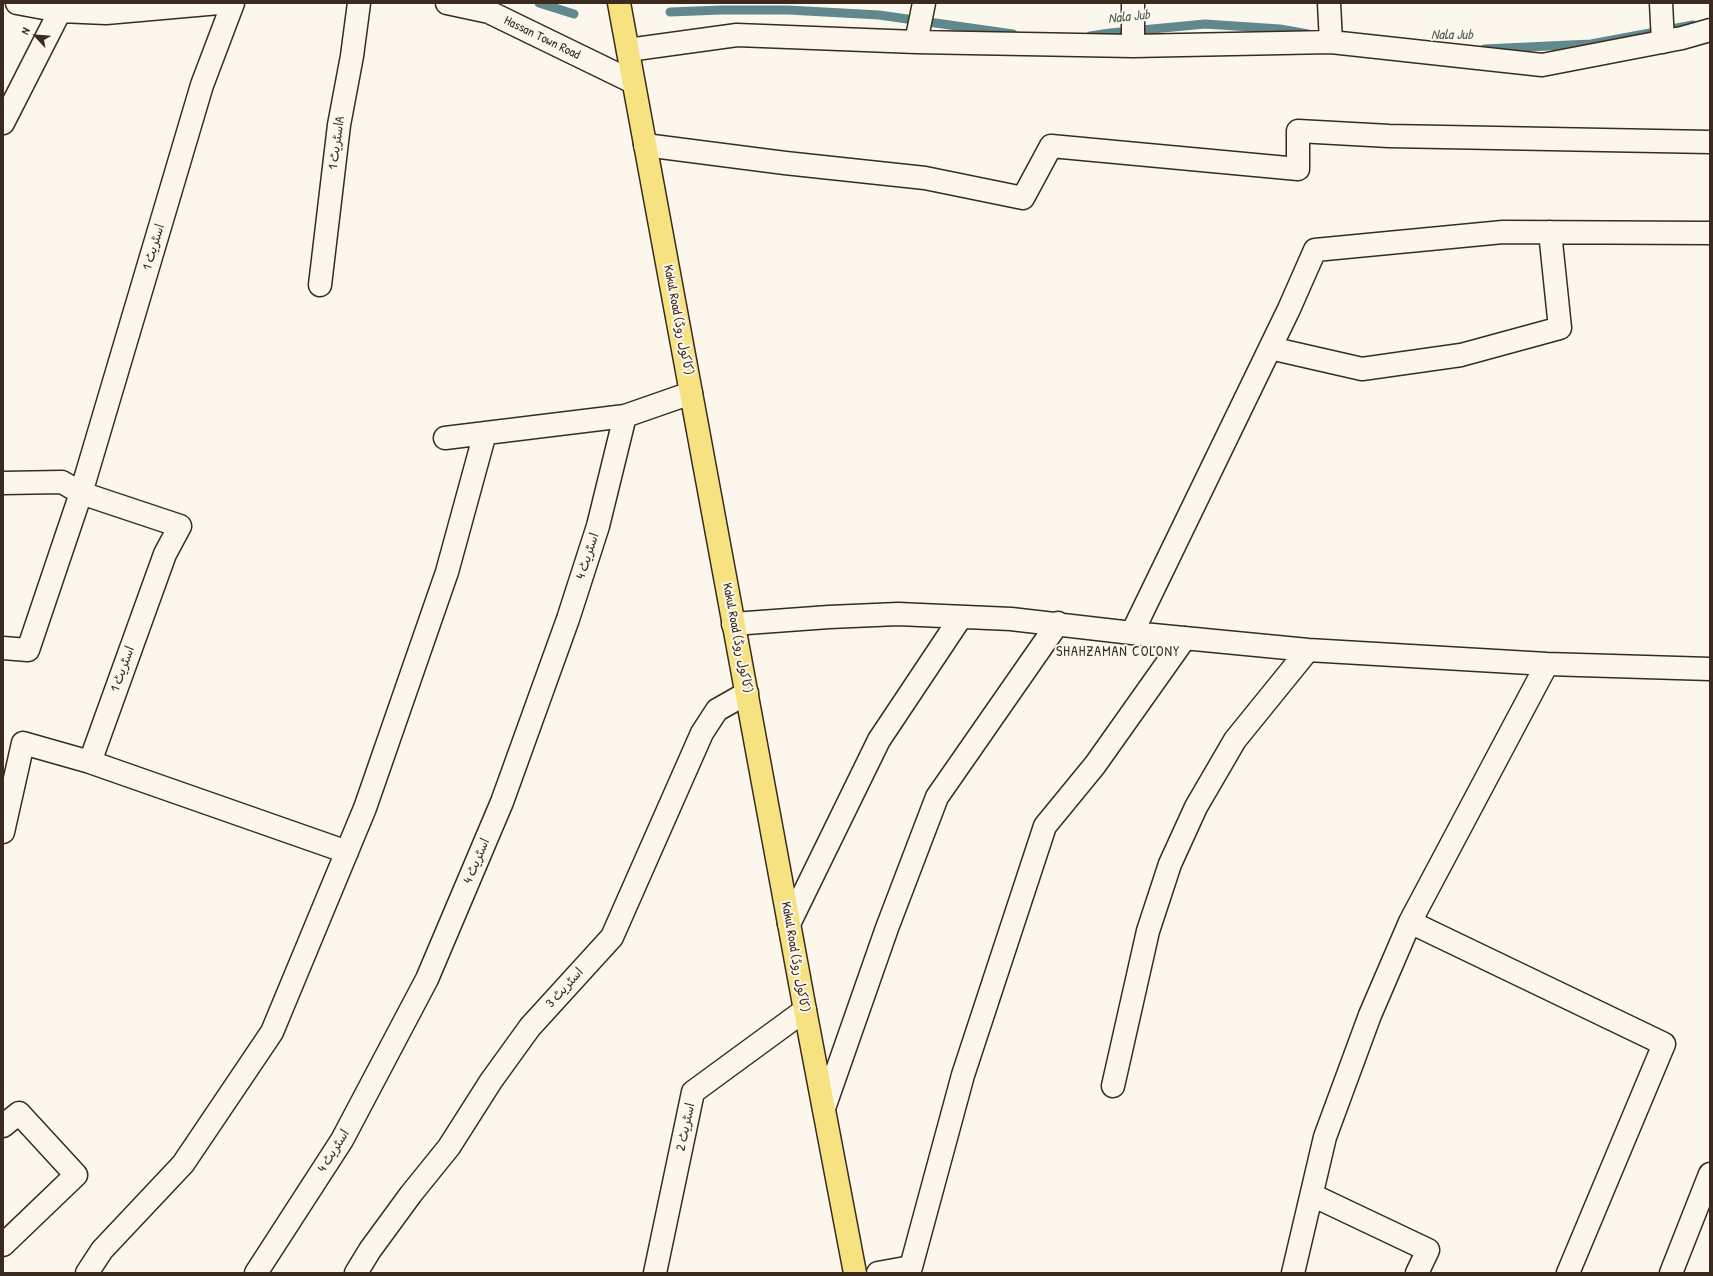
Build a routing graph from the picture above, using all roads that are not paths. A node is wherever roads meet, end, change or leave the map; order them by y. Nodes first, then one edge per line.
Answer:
1 (17, 3) edge
2 (219, 3) edge
3 (233, 3) edge
4 (359, 3) edge
5 (447, 3) edge
6 (619, 3) edge
7 (924, 3) edge
8 (1133, 3) edge
9 (1329, 3) edge
10 (1661, 3) edge
11 (60, 10) junction
12 (1710, 30) edge
13 (916, 42) junction
14 (1331, 42) junction
15 (1663, 42) junction
16 (1133, 46) junction
17 (628, 50) junction
18 (633, 82) junction
19 (3, 123) edge
20 (1710, 142) edge
21 (645, 145) junction
22 (1550, 232) junction
23 (1710, 233) edge
24 (320, 285) dead end
25 (1270, 348) junction
26 (691, 393) junction
27 (625, 416) junction
28 (486, 433) junction
29 (445, 438) dead end
30 (3, 483) edge
31 (81, 493) junction
32 (961, 617) junction
33 (1058, 623) junction
34 (733, 624) junction
35 (1132, 633) junction
36 (1185, 638) junction
37 (3, 648) edge
38 (1308, 650) junction
39 (1547, 664) junction
40 (1710, 669) edge
41 (747, 693) junction
42 (90, 762) junction
43 (3, 832) edge
44 (347, 852) junction
45 (1410, 922) junction
46 (789, 924) junction
47 (804, 1010) junction
48 (1113, 1086) dead end
49 (824, 1108) junction
50 (3, 1126) edge
51 (1710, 1174) edge
52 (1312, 1195) junction
53 (3, 1246) edge
54 (87, 1273) edge
55 (256, 1273) edge
56 (356, 1273) edge
57 (655, 1273) edge
58 (855, 1273) edge
59 (878, 1273) edge
60 (1293, 1273) edge
61 (1417, 1273) edge
62 (1568, 1273) edge
63 (1671, 1273) edge

1 - 11 street
2 - 11 street
3 - 31 street, اسٹریٹ 1
4 - 24 street, اسٹریٹ 1A
5 - 18 street, Hassan Town Road
6 - 17 main road, Kakul Road (کاکول روڈ)
7 - 13 street
8 - 16 street
9 - 14 street
10 - 15 street
11 - 19 street
12 - 15 street
13 - 16 street
13 - 17 street
14 - 15 street
14 - 16 street
17 - 18 main road, Kakul Road (کاکول روڈ)
18 - 21 main road, Kakul Road (کاکول روڈ)
20 - 21 street
21 - 26 main road, Kakul Road (کاکول روڈ)
22 - 23 street
22 - 25 street
22 - 25 street
25 - 35 street
26 - 27 street
26 - 34 main road, Kakul Road (کاکول روڈ)
27 - 28 street
27 - 55 street, اسٹریٹ 4
28 - 29 street
28 - 44 street
30 - 31 street, اسٹریٹ 1
31 - 37 street, اسٹریٹ 1
31 - 42 street, اسٹریٹ 1
32 - 33 street
32 - 34 street
32 - 46 street
33 - 35 street
33 - 49 street
34 - 41 main road, Kakul Road (کاکول روڈ)
35 - 36 street
36 - 38 street
36 - 59 street
38 - 39 street
38 - 48 street
39 - 40 street
39 - 45 street
41 - 46 main road, Kakul Road (کاکول روڈ)
41 - 56 street, اسٹریٹ 3
42 - 43 street
42 - 44 street
44 - 54 street
45 - 52 street
45 - 62 street
46 - 47 main road, Kakul Road (کاکول روڈ)
47 - 49 main road, Kakul Road (کاکول روڈ)
47 - 57 street, اسٹریٹ 2
49 - 58 main road, Kakul Road (کاکول روڈ)
50 - 53 street
51 - 63 street
52 - 60 street
52 - 61 street

